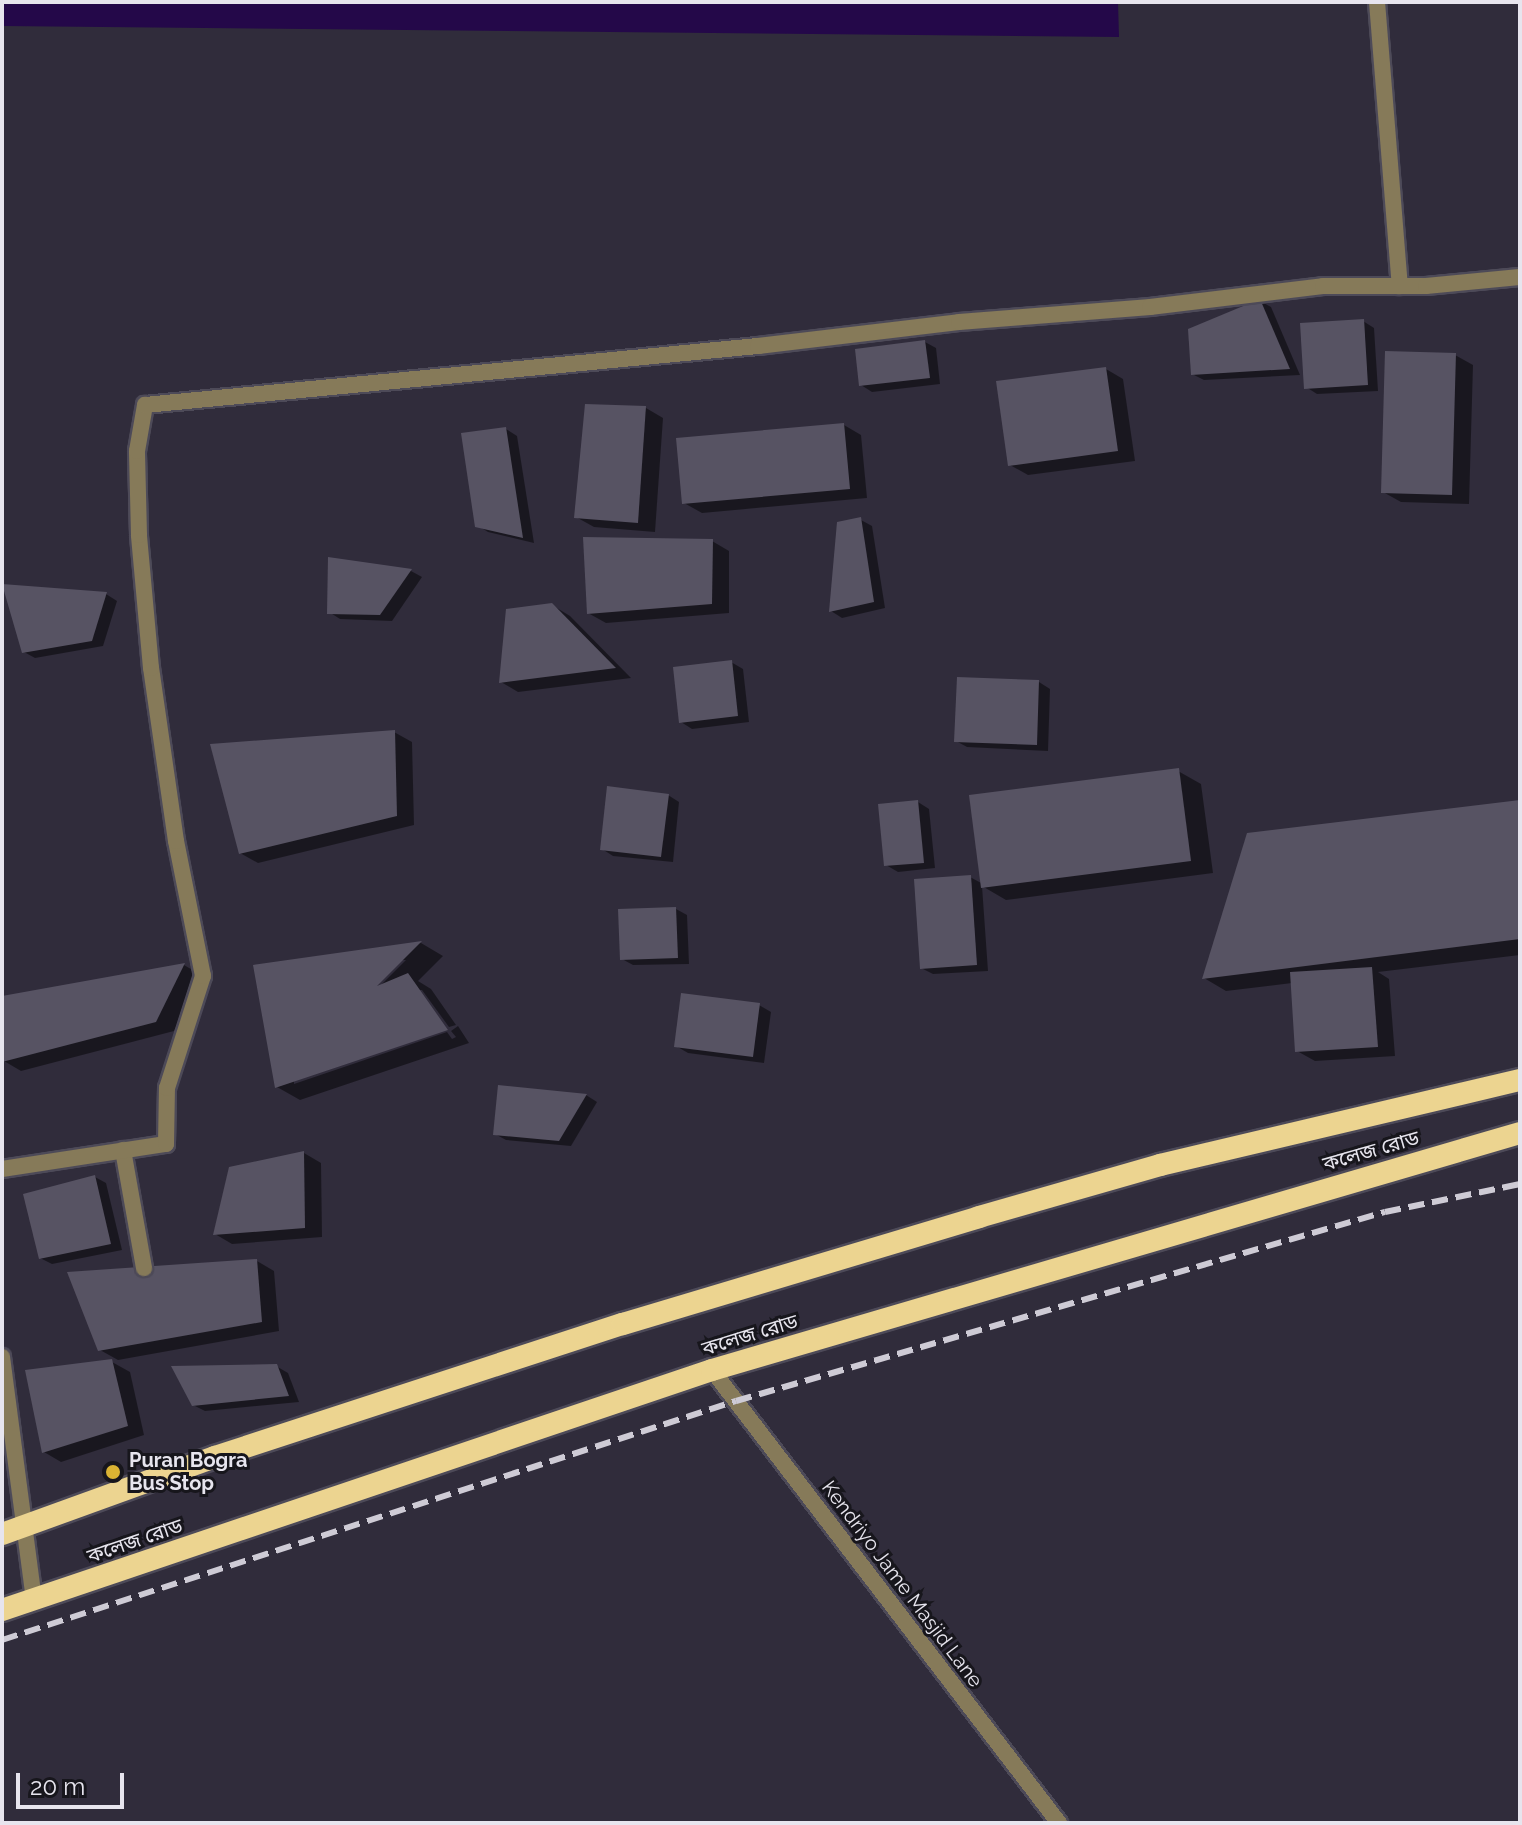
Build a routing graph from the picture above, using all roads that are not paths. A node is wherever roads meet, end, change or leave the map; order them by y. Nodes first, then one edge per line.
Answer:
1 (1377, 2) edge
2 (1520, 277) edge
3 (1400, 286) junction
4 (1520, 1080) edge
5 (1520, 1133) edge
6 (123, 1150) junction
7 (2, 1169) edge
8 (144, 1268) dead end
9 (2, 1357) edge
10 (712, 1370) junction
11 (24, 1527) junction
12 (2, 1534) edge
13 (34, 1601) junction
14 (2, 1610) edge
15 (1059, 1823) edge

1 - 3 street
2 - 3 street
3 - 6 street
4 - 11 highway, কলেজ রোড
5 - 10 highway, কলেজ রোড
6 - 7 street
6 - 8 street
9 - 11 street
10 - 13 highway, কলেজ রোড
10 - 15 street, Kendriyo Jame Masjid Lane
11 - 12 highway, কলেজ রোড
11 - 13 street
13 - 14 highway, কলেজ রোড

